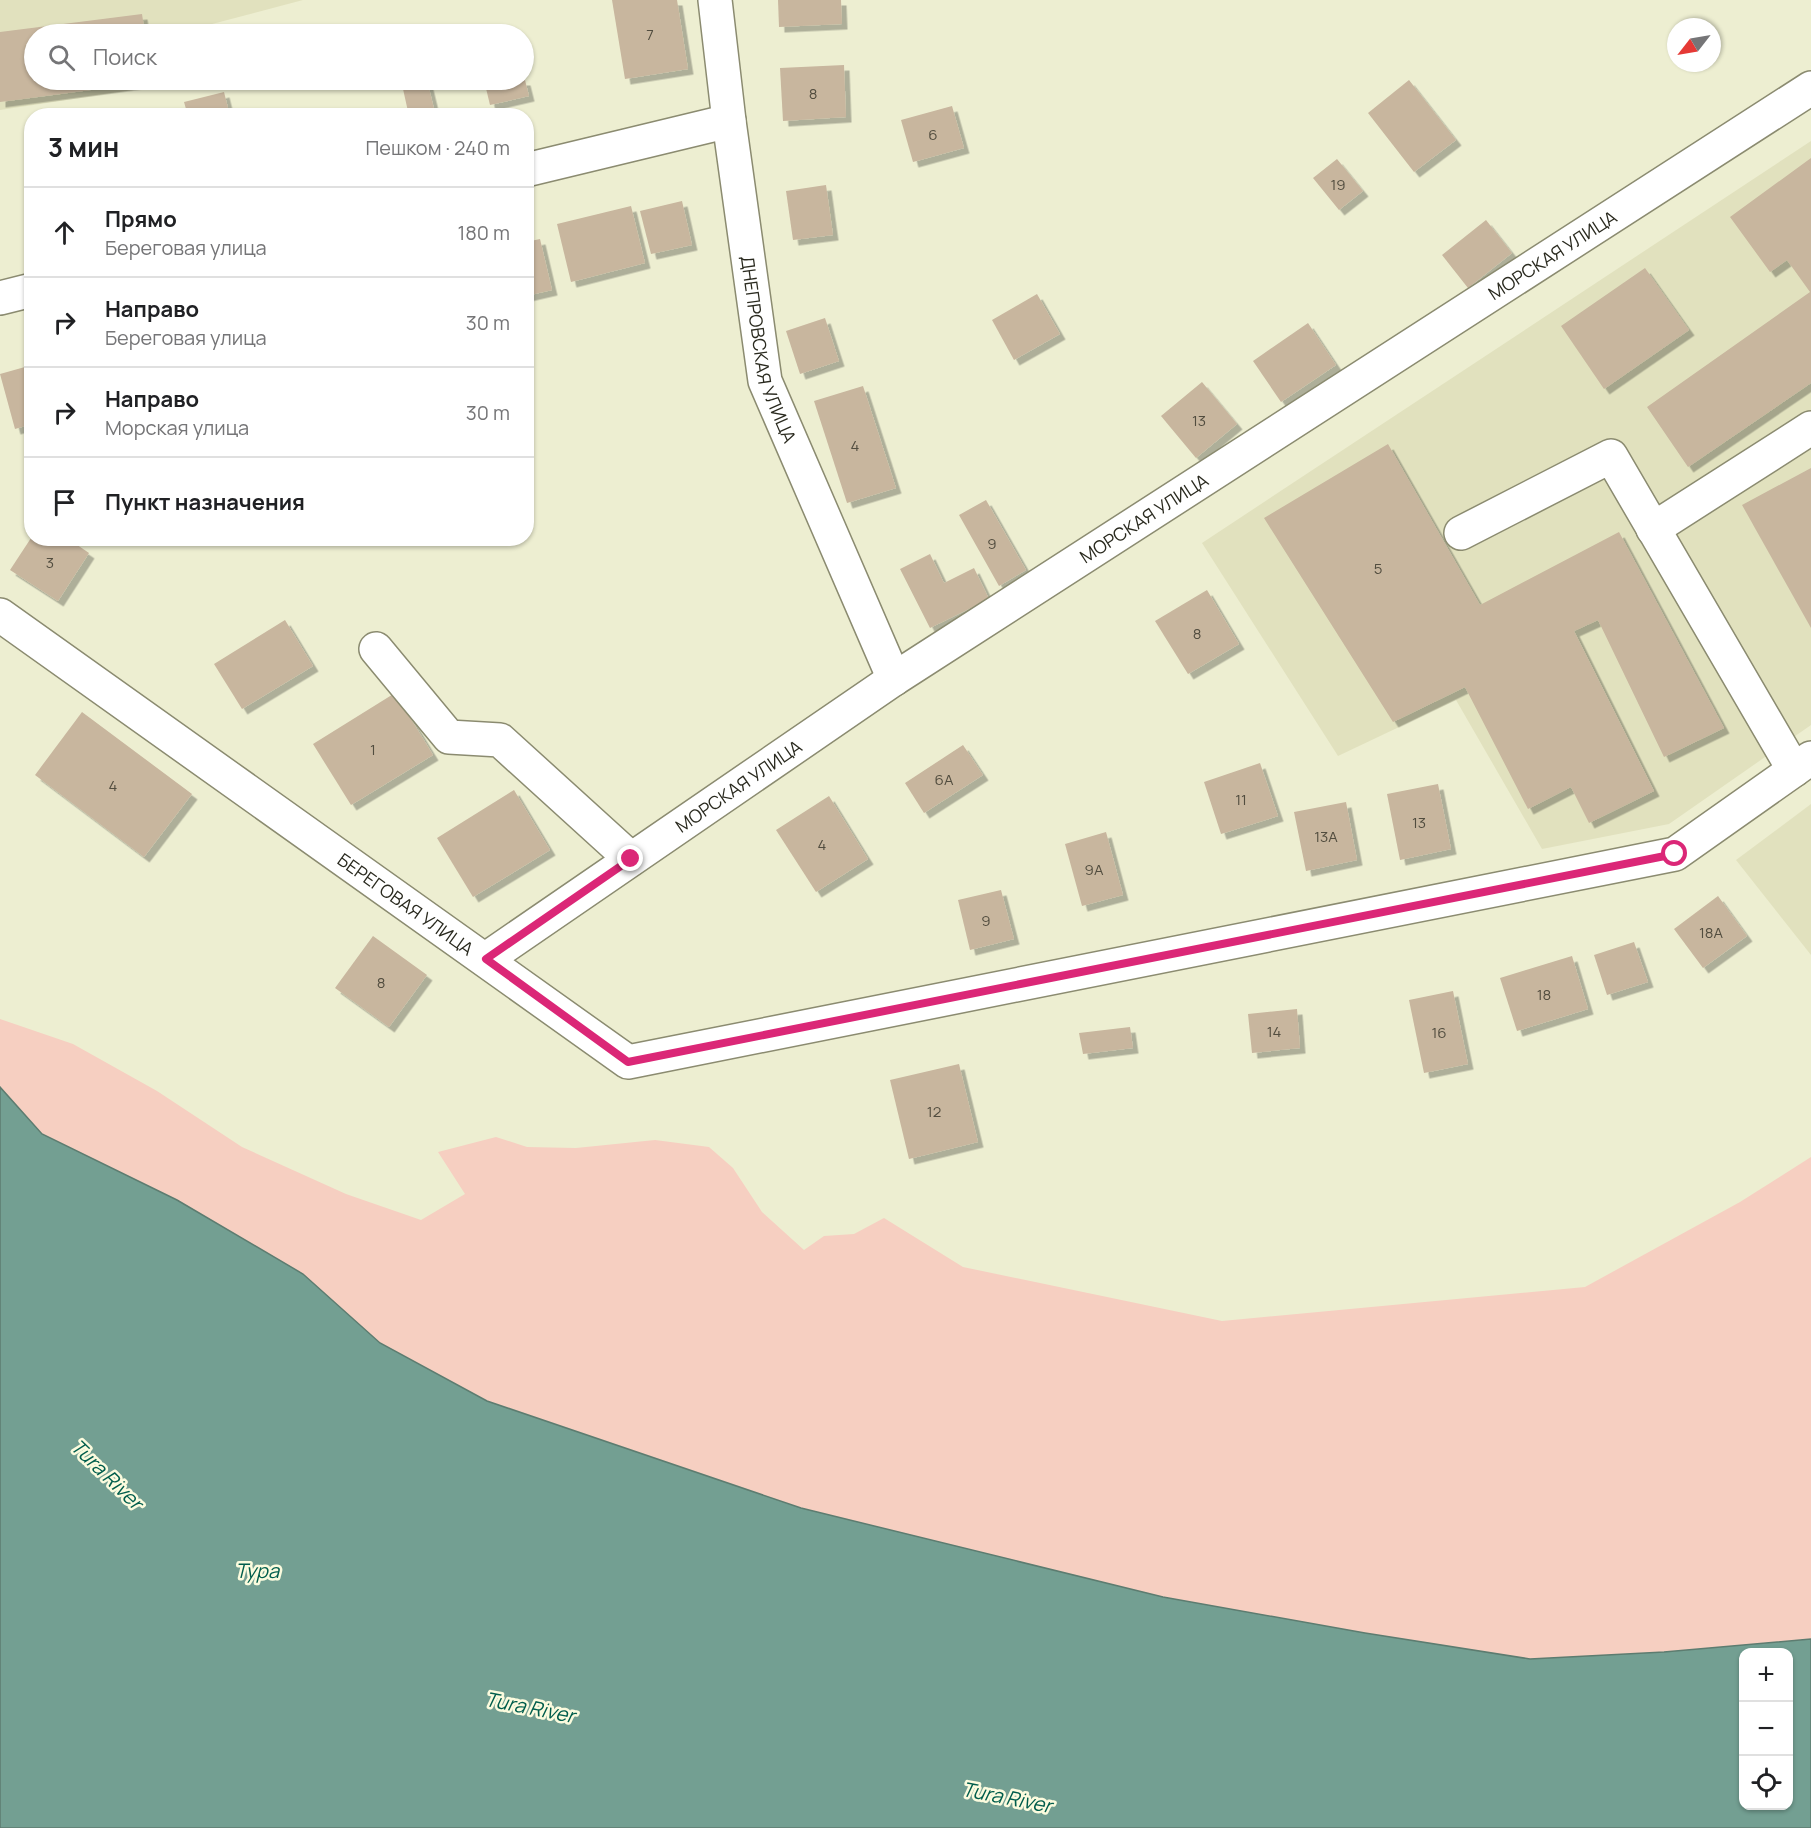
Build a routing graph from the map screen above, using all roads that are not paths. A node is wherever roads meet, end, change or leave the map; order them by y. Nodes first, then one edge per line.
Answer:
1 (716, 0) edge
2 (1811, 88) edge
3 (729, 121) junction
4 (534, 168) edge
5 (24, 292) edge
6 (0, 298) edge
7 (1811, 428) edge
8 (1653, 529) junction
9 (1461, 533) dead end
10 (0, 615) edge
11 (376, 650) dead end
12 (894, 679) junction
13 (1802, 764) edge
14 (631, 859) junction
15 (486, 959) junction

1 - 3 street, ДНЕПРОВСКАЯ УЛИЦА
2 - 12 street, МОРСКАЯ УЛИЦА
3 - 4 street
3 - 12 street, ДНЕПРОВСКАЯ УЛИЦА
5 - 6 street
7 - 8 street
8 - 9 street
8 - 13 street
10 - 15 street, БЕРЕГОВАЯ УЛИЦА
11 - 14 street
12 - 14 street, МОРСКАЯ УЛИЦА
13 - 15 street, БЕРЕГОВАЯ УЛИЦА
14 - 15 street, МОРСКАЯ УЛИЦА

